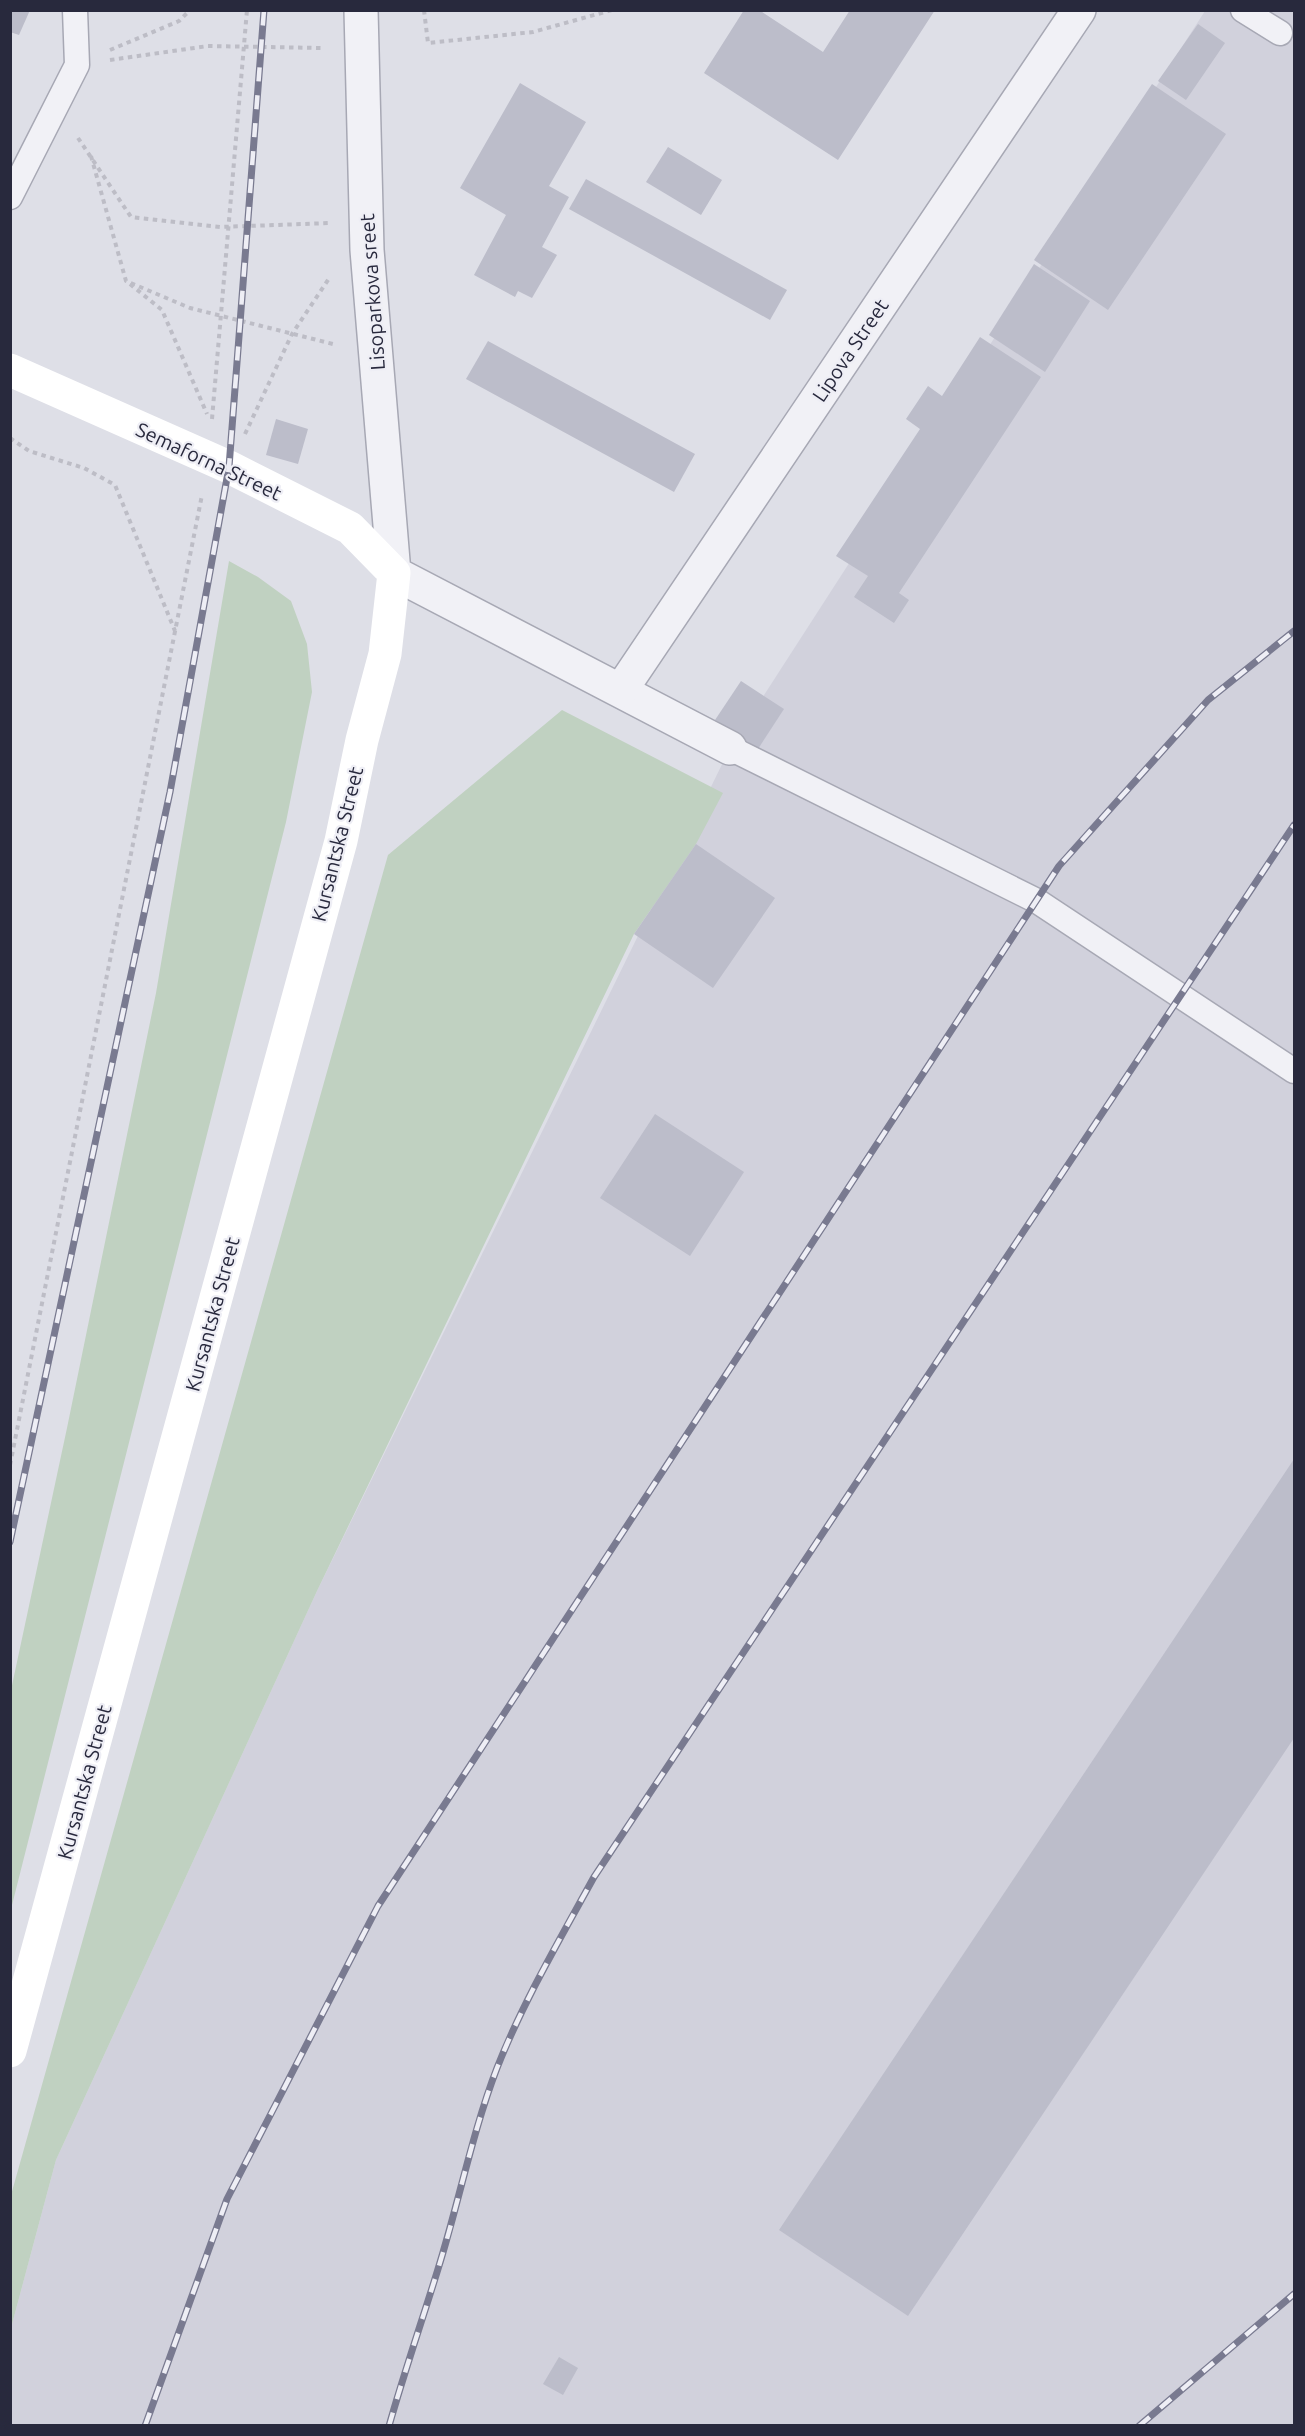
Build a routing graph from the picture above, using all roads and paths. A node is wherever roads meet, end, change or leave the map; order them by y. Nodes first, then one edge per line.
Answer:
1 (75, 10) edge
2 (190, 10) edge
3 (247, 10) edge
4 (361, 10) edge
5 (424, 10) edge
6 (612, 10) edge
7 (1078, 10) edge
8 (1243, 10) edge
9 (1280, 33) dead end
10 (244, 46) junction
11 (362, 49) junction
12 (76, 65) junction
13 (57, 105) junction
14 (91, 156) junction
15 (10, 197) edge
16 (367, 222) junction
17 (230, 227) junction
18 (336, 268) dead end
19 (126, 281) junction
20 (222, 316) junction
21 (292, 334) junction
22 (376, 355) junction
23 (10, 370) edge
24 (10, 438) edge
25 (219, 463) junction
26 (394, 573) junction
27 (176, 632) junction
28 (621, 690) junction
29 (730, 748) joint
30 (1294, 1071) edge
31 (10, 1465) edge
32 (10, 2050) edge

1 - 12 lane
2 - 12 path
3 - 10 path
4 - 11 street, Lisoparkova sreet
5 - 6 path
7 - 28 street, Lipova Street
8 - 9 lane
10 - 11 path
10 - 12 path
10 - 17 path
11 - 16 street, Lisoparkova sreet
12 - 13 lane
13 - 14 path
13 - 15 lane
14 - 17 path
14 - 19 path
16 - 17 path
16 - 22 street, Lisoparkova sreet
17 - 20 path
18 - 21 path
19 - 20 path
19 - 20 path
20 - 21 path
21 - 22 path
21 - 25 path
22 - 26 street, Lisoparkova sreet
23 - 25 street, Semaforna Street
24 - 27 path
25 - 26 street, Semaforna Street
25 - 27 path
26 - 28 street
26 - 32 street, Kursantska Street
27 - 31 path
28 - 29 street
29 - 30 lane

